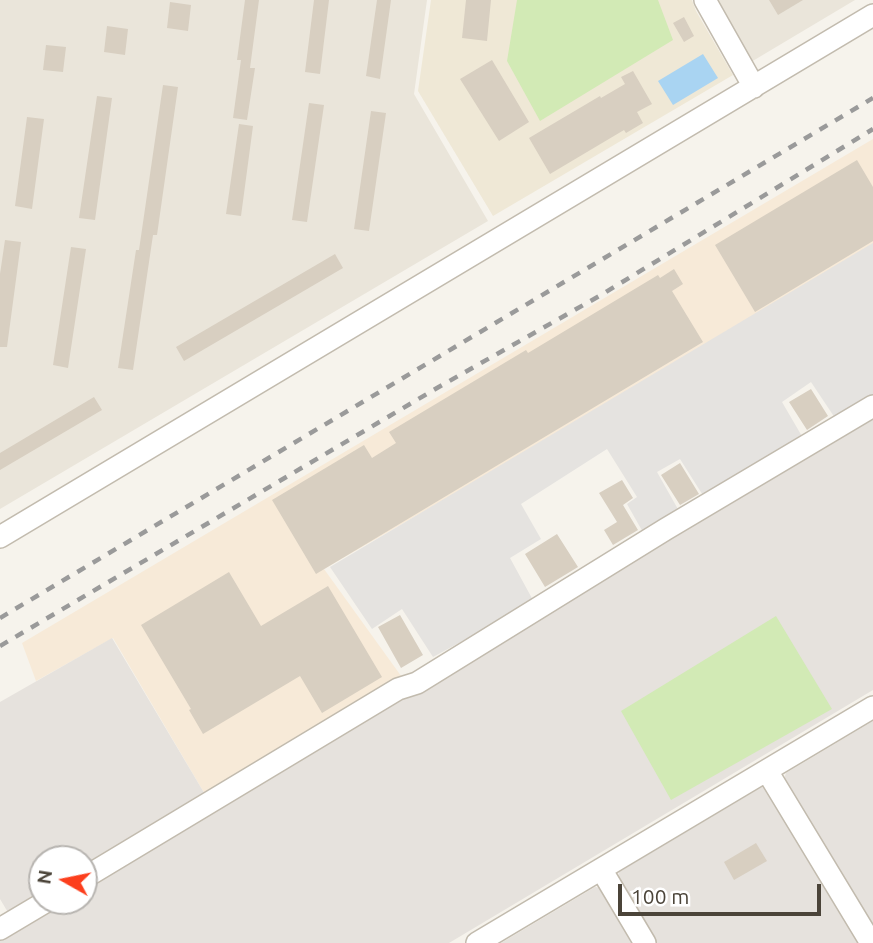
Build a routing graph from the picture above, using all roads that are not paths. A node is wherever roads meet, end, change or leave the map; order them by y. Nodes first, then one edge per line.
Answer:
1 (705, 0) edge
2 (873, 15) edge
3 (754, 87) junction
4 (873, 405) edge
5 (0, 537) edge
6 (873, 707) edge
7 (767, 771) junction
8 (601, 869) junction
9 (98, 870) edge
10 (28, 912) edge
11 (0, 929) edge
12 (477, 943) edge
13 (645, 943) edge
14 (871, 943) edge

1 - 3 street
2 - 3 street
3 - 5 street
4 - 9 street
6 - 7 street
7 - 8 street
7 - 14 street
8 - 12 street
8 - 13 street
10 - 11 street

